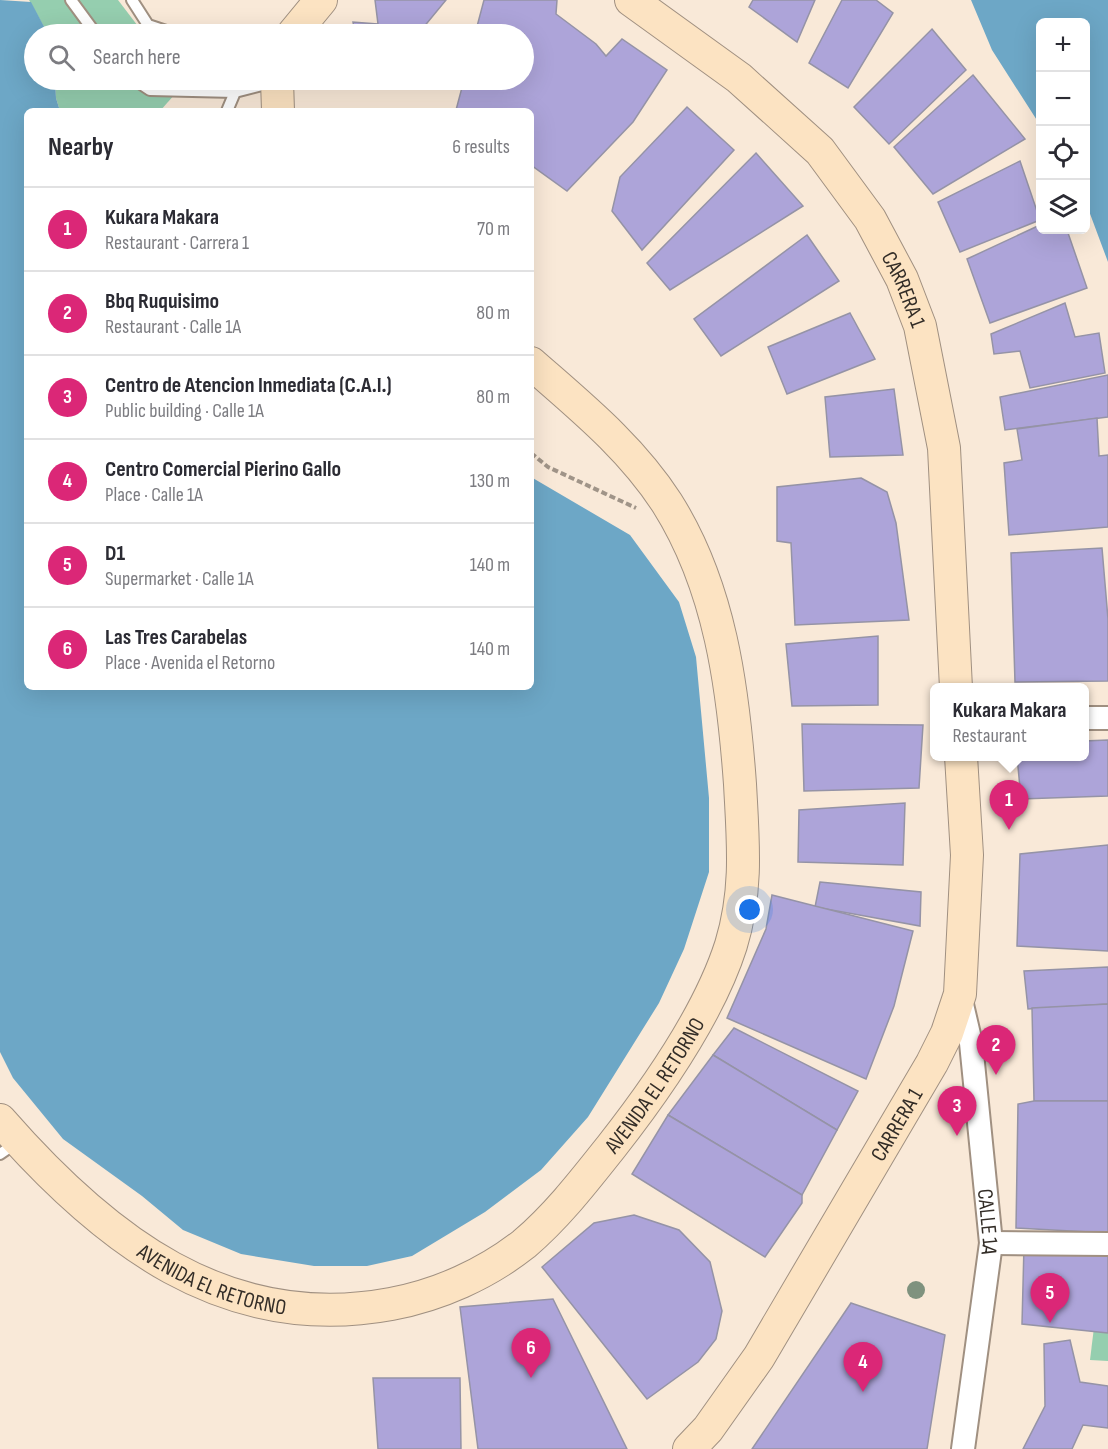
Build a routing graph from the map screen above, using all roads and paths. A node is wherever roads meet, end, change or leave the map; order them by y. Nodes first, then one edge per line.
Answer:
1 (71, 0) edge
2 (132, 0) edge
3 (321, 0) edge
4 (631, 0) edge
5 (89, 24) edge
6 (147, 24) edge
7 (301, 24) edge
8 (150, 90) edge
9 (278, 90) edge
10 (235, 92) junction
11 (228, 108) edge
12 (534, 366) edge
13 (534, 455) edge
14 (644, 514) dead end
15 (956, 683) edge
16 (1089, 718) edge
17 (1108, 718) edge
18 (960, 761) edge
19 (960, 994) junction
20 (6, 1138) edge
21 (991, 1243) junction
22 (1108, 1244) edge
23 (689, 1449) edge
24 (963, 1449) edge

1 - 5 lane
2 - 6 lane
3 - 7 main road
4 - 15 main road, CARRERA 1
8 - 10 lane
9 - 10 lane
10 - 11 lane
12 - 20 main road, AVENIDA EL RETORNO
13 - 14 path
16 - 17 street
18 - 19 main road, CARRERA 1
19 - 21 street, CALLE 1A
19 - 23 main road, CARRERA 1
21 - 22 street
21 - 24 street, CALLE 1A

